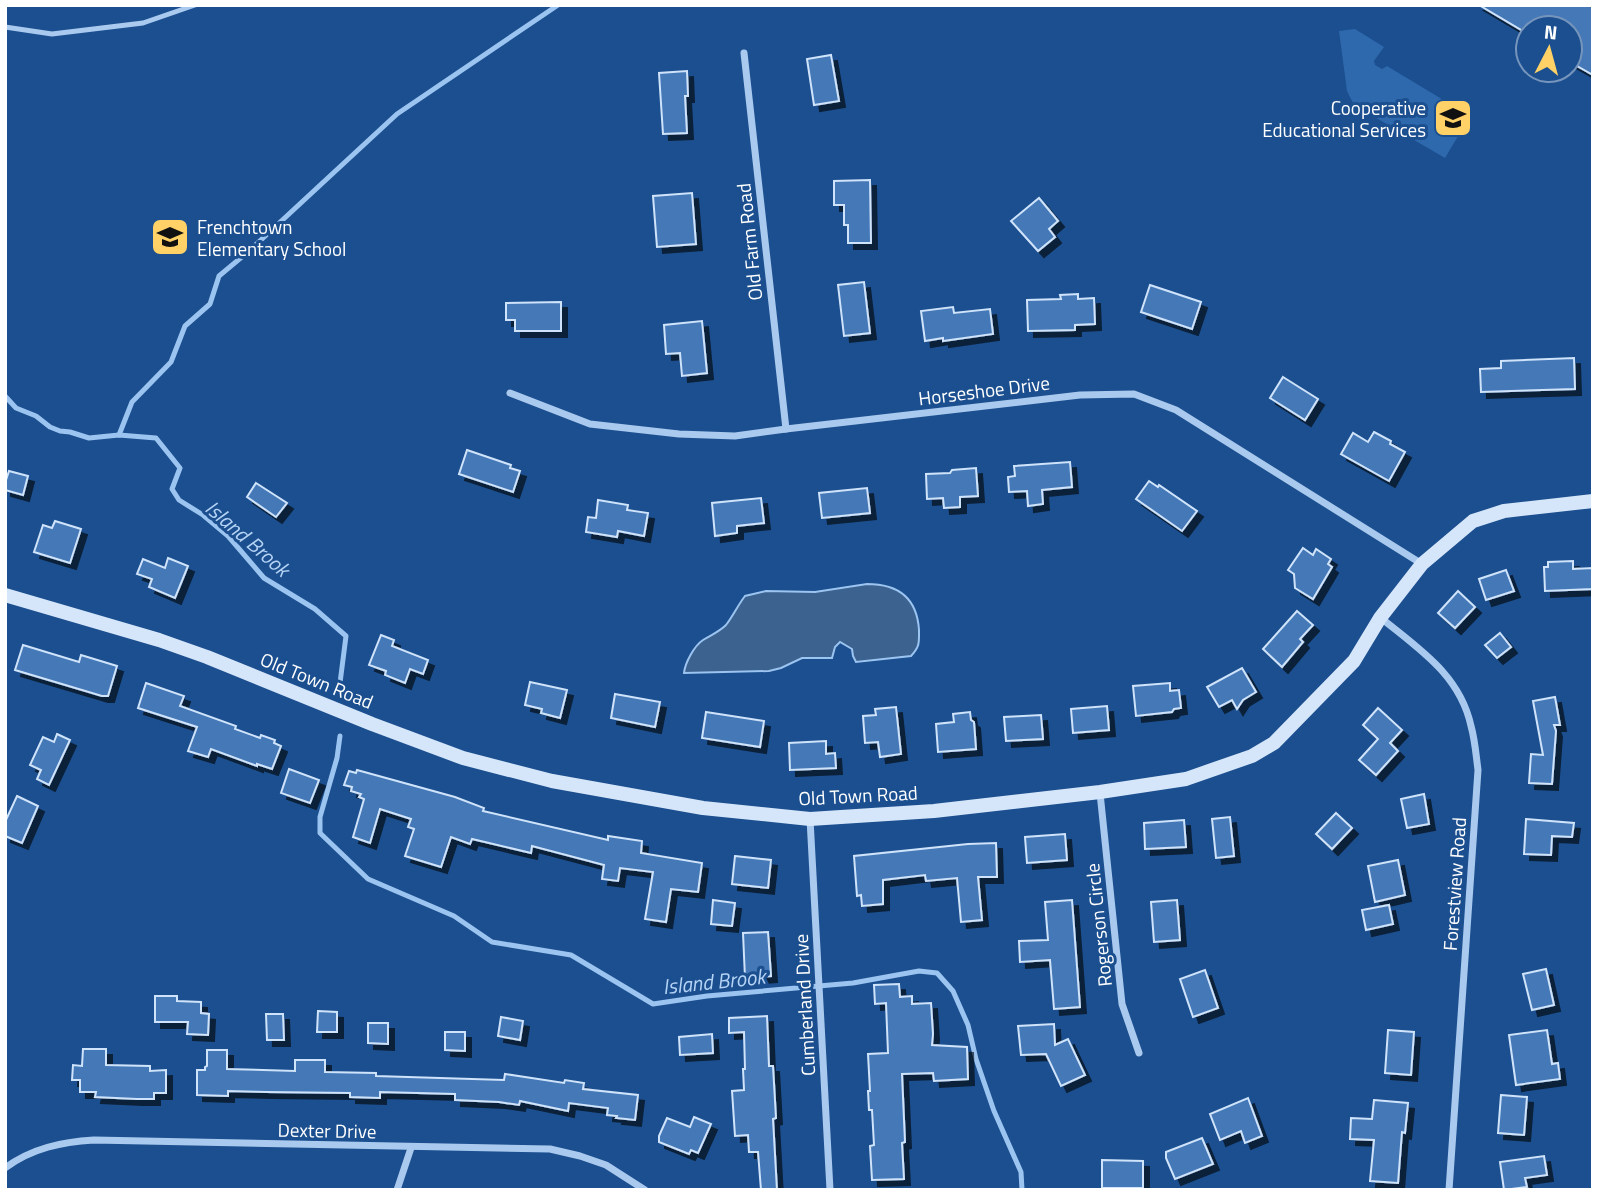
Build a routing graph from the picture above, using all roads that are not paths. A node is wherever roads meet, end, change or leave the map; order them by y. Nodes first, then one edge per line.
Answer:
1 (174, 5) edge
2 (195, 5) edge
3 (174, 13) junction
4 (5, 27) edge
5 (744, 53) dead end
6 (510, 393) dead end
7 (786, 429) junction
8 (1593, 501) edge
9 (1422, 564) junction
10 (5, 595) edge
11 (1380, 618) junction
12 (1100, 792) junction
13 (810, 820) junction
14 (1139, 1053) dead end
15 (411, 1147) junction
16 (5, 1168) edge
17 (397, 1190) edge
18 (645, 1190) edge
19 (830, 1190) edge
20 (1449, 1190) edge

1 - 3 lane
2 - 3 lane
3 - 4 lane
5 - 7 street, Old Farm Road
6 - 7 street, Horseshoe Drive
7 - 9 street, Horseshoe Drive
8 - 9 main road, Old Town Road
9 - 11 main road, Old Town Road
10 - 13 main road, Old Town Road
11 - 12 main road, Old Town Road
11 - 20 street, Forestview Road
12 - 13 main road, Old Town Road
12 - 14 street, Rogerson Circle
13 - 19 street, Cumberland Drive
15 - 16 street, Dexter Drive
15 - 17 street
15 - 18 street, Dexter Drive

